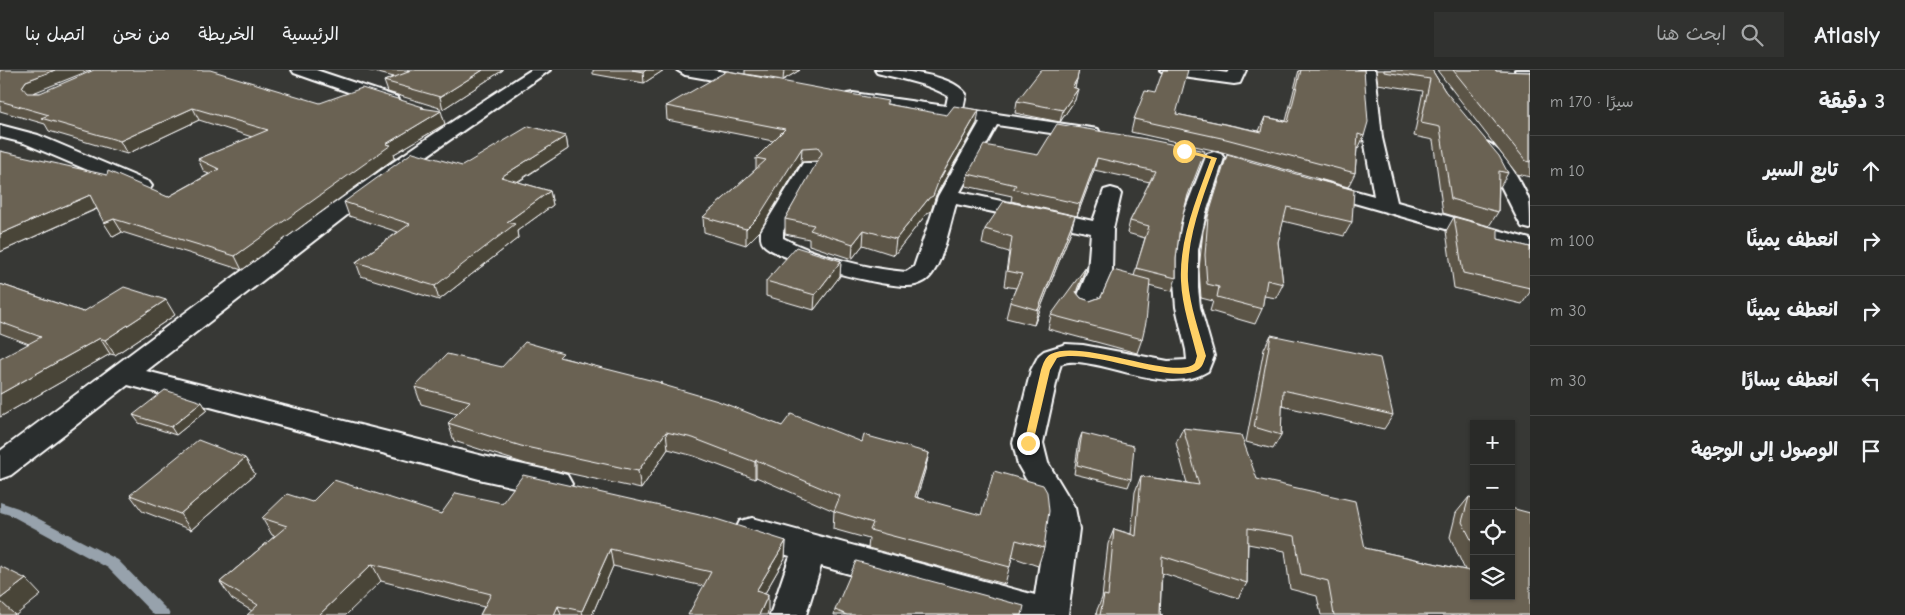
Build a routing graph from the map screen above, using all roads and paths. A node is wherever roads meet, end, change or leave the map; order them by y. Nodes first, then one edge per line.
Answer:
1 (300, 70) edge
2 (542, 70) edge
3 (685, 70) edge
4 (882, 70) edge
5 (1168, 70) edge
6 (1238, 70) edge
7 (1367, 70) edge
8 (1522, 70) edge
9 (1530, 72) edge
10 (766, 85) edge
11 (831, 95) edge
12 (408, 107) edge
13 (954, 113) junction
14 (991, 118) junction
15 (0, 131) edge
16 (1473, 131) edge
17 (1107, 136) edge
18 (1215, 158) dead end
19 (810, 167) dead end
20 (1304, 182) edge
21 (145, 188) edge
22 (1111, 194) dead end
23 (948, 196) junction
24 (1386, 206) junction
25 (1530, 222) edge
26 (1102, 229) junction
27 (1530, 246) edge
28 (1086, 305) edge
29 (121, 374) junction
30 (0, 466) edge
31 (586, 490) edge
32 (725, 523) edge
33 (809, 549) junction
34 (788, 615) edge

1 - 12 street
2 - 29 street
3 - 10 street
4 - 13 street
5 - 6 street
7 - 24 street
8 - 9 street
11 - 13 street
13 - 14 street
14 - 17 street
14 - 23 street
15 - 21 street
16 - 25 street
18 - 33 street
19 - 23 street
20 - 24 street
22 - 26 street
23 - 26 street
24 - 27 street
26 - 28 street
29 - 30 street
29 - 31 street
32 - 33 street
33 - 34 street

